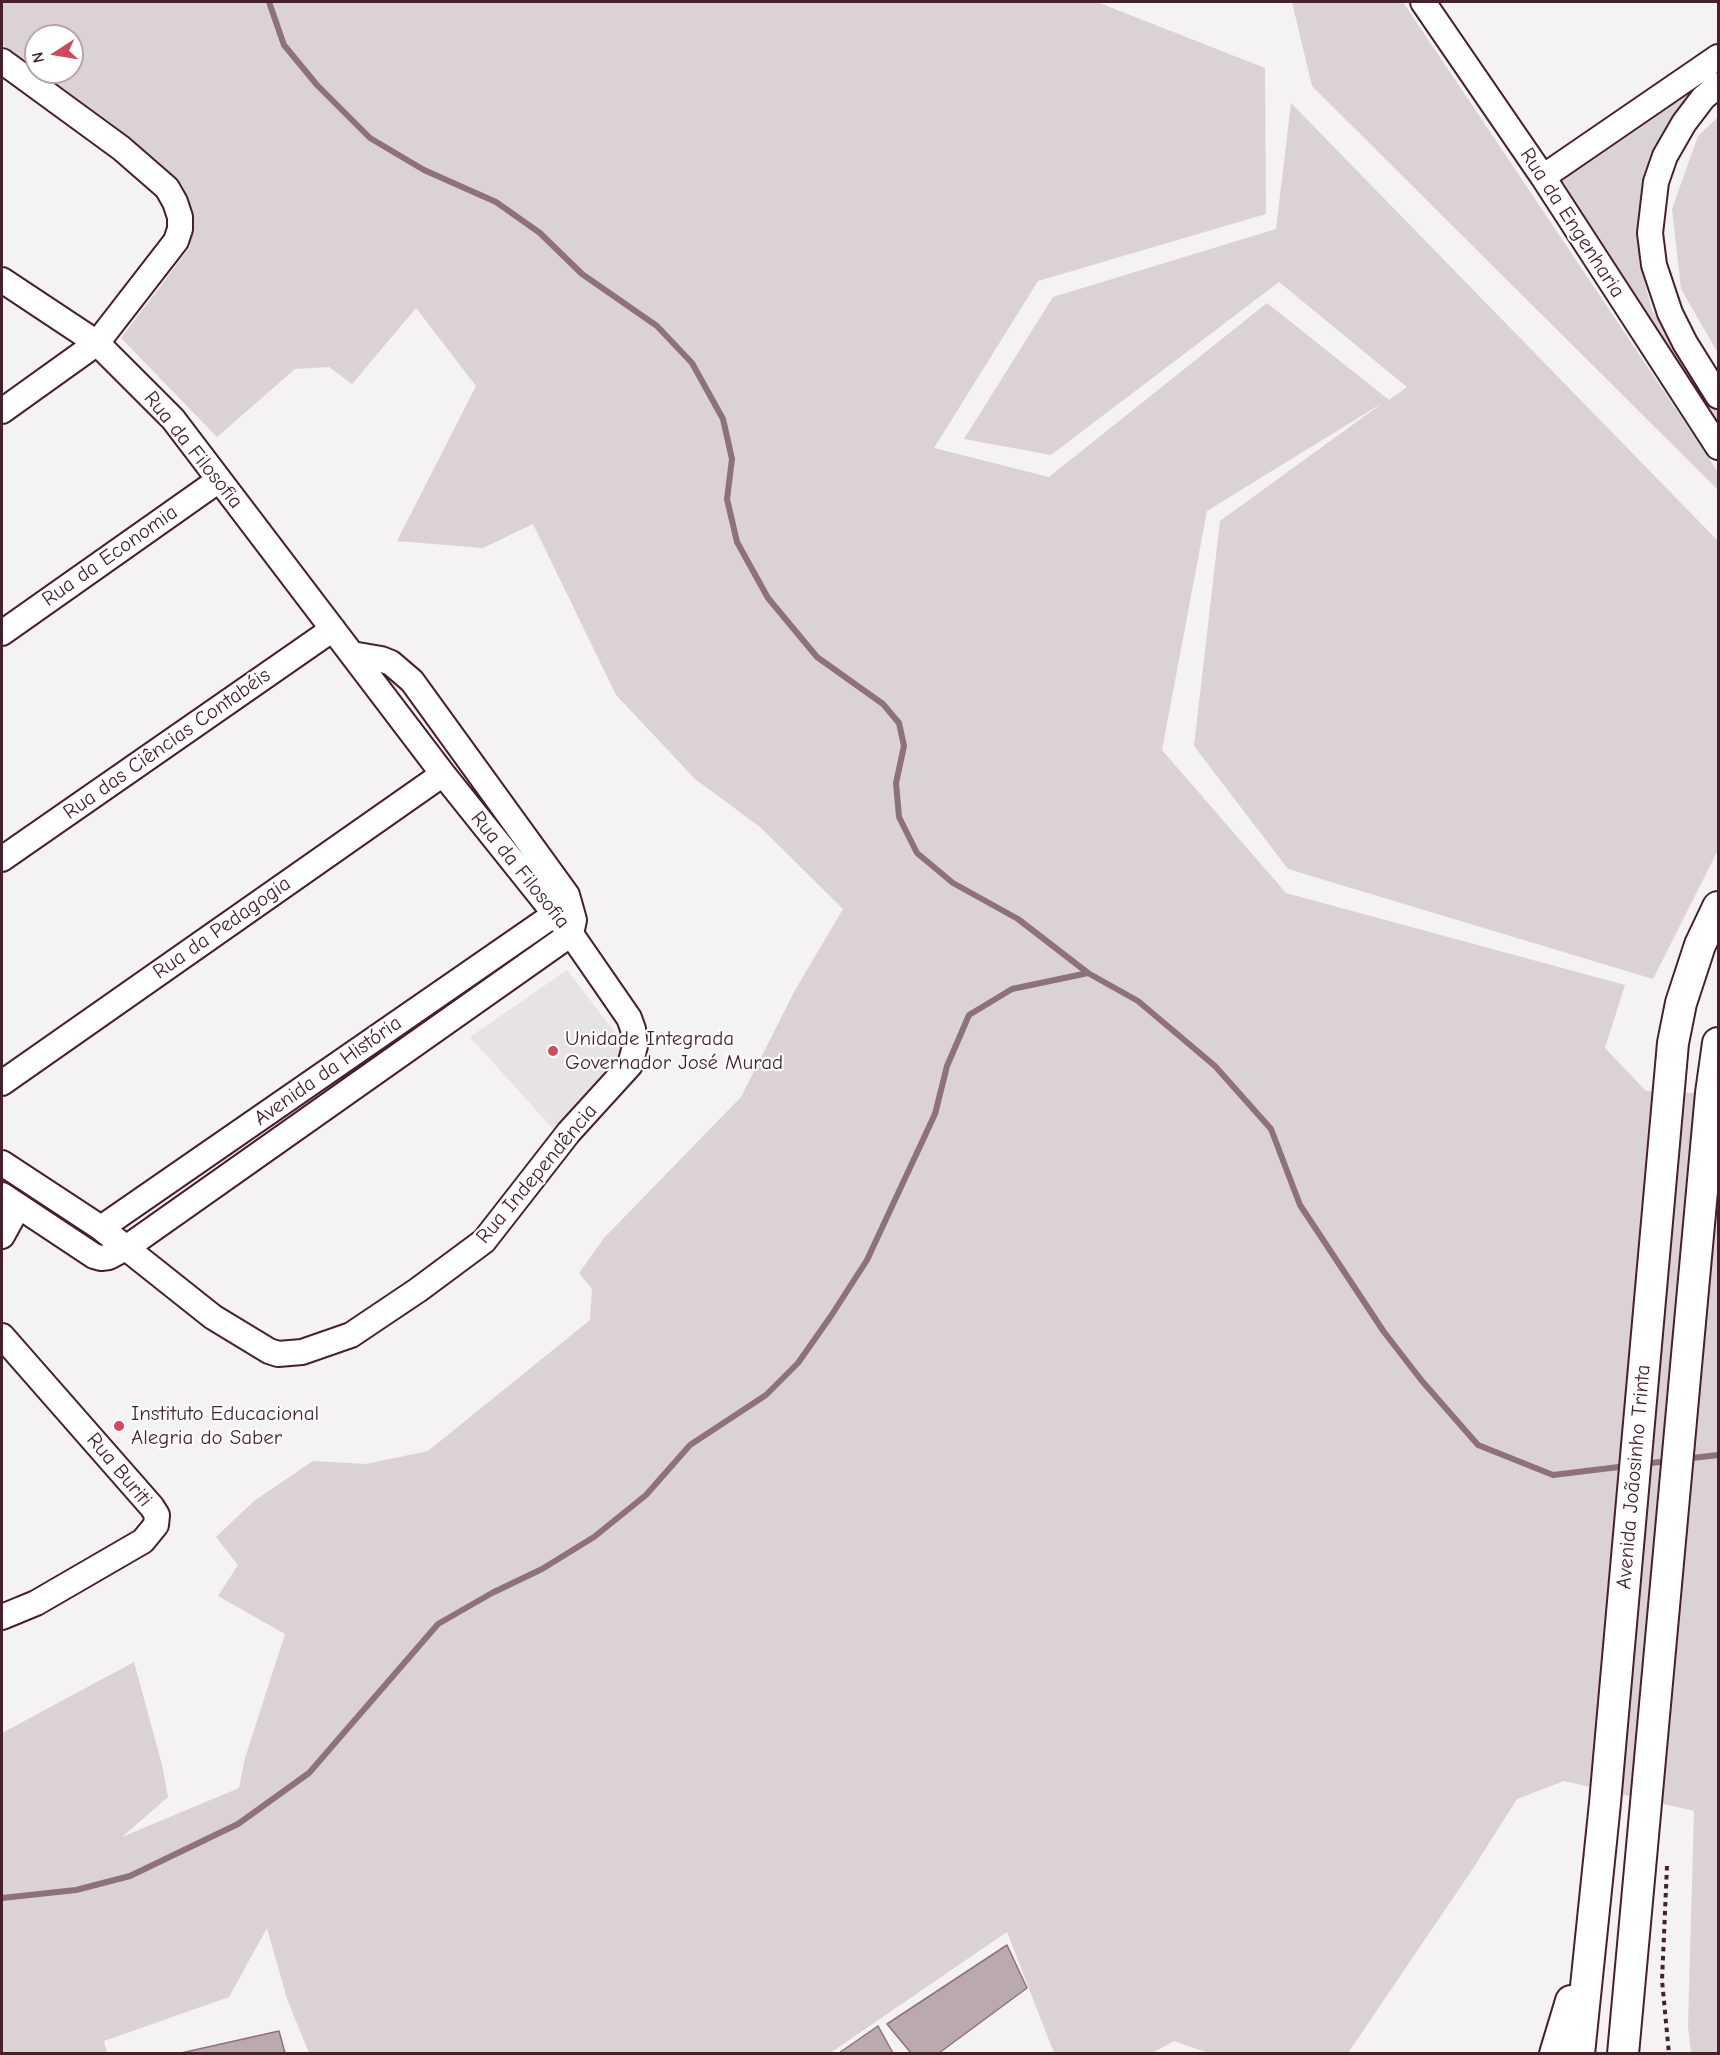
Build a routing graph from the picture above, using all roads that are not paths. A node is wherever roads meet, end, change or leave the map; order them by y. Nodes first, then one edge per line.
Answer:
1 (1424, 2) edge
2 (1719, 57) edge
3 (2, 61) edge
4 (1719, 85) edge
5 (1543, 177) junction
6 (2, 280) edge
7 (97, 343) junction
8 (1719, 396) edge
9 (2, 411) edge
10 (1719, 447) edge
11 (219, 480) junction
12 (333, 629) junction
13 (2, 633) edge
14 (352, 654) junction
15 (443, 774) junction
16 (2, 859) edge
17 (1719, 907) edge
18 (555, 914) junction
19 (571, 934) junction
20 (1719, 1043) edge
21 (2, 1083) edge
22 (2, 1163) edge
23 (10, 1201) edge
24 (101, 1228) junction
25 (2, 1236) edge
26 (126, 1248) junction
27 (2, 1336) edge
28 (2, 1617) edge
29 (1592, 1917) junction
30 (1633, 1946) junction
31 (1555, 2054) edge
32 (1579, 2054) edge
33 (1623, 2054) edge
34 (1644, 2054) edge

1 - 5 street, Rua da Engenharia
2 - 5 street
3 - 7 street
4 - 8 street
5 - 10 street, Rua da Engenharia
6 - 7 street, Rua da Filosofia
7 - 9 street
7 - 11 street, Rua da Filosofia
11 - 12 street, Rua da Filosofia
11 - 13 street, Rua da Economia
12 - 14 street, Rua da Filosofia
12 - 16 street, Rua das Ciências Contabéis
14 - 15 street, Rua da Filosofia
14 - 19 street, Rua da Filosofia
15 - 18 street, Rua da Filosofia
15 - 21 street, Rua da Pedagogia
17 - 29 main road, Avenida Joãosinho Trinta
18 - 19 street, Rua da Filosofia
18 - 24 street, Avenida da História
19 - 26 street, Avenida da História
19 - 26 street, Rua Independência
20 - 30 main road, Avenida Joãosinho Trinta
22 - 24 street
23 - 25 street
23 - 26 street, Avenida da História
24 - 26 street
27 - 28 street, Rua Buriti
29 - 31 main road
29 - 32 main road, Avenida Joãosinho Trinta
30 - 33 main road, Avenida Joãosinho Trinta
30 - 34 main road

